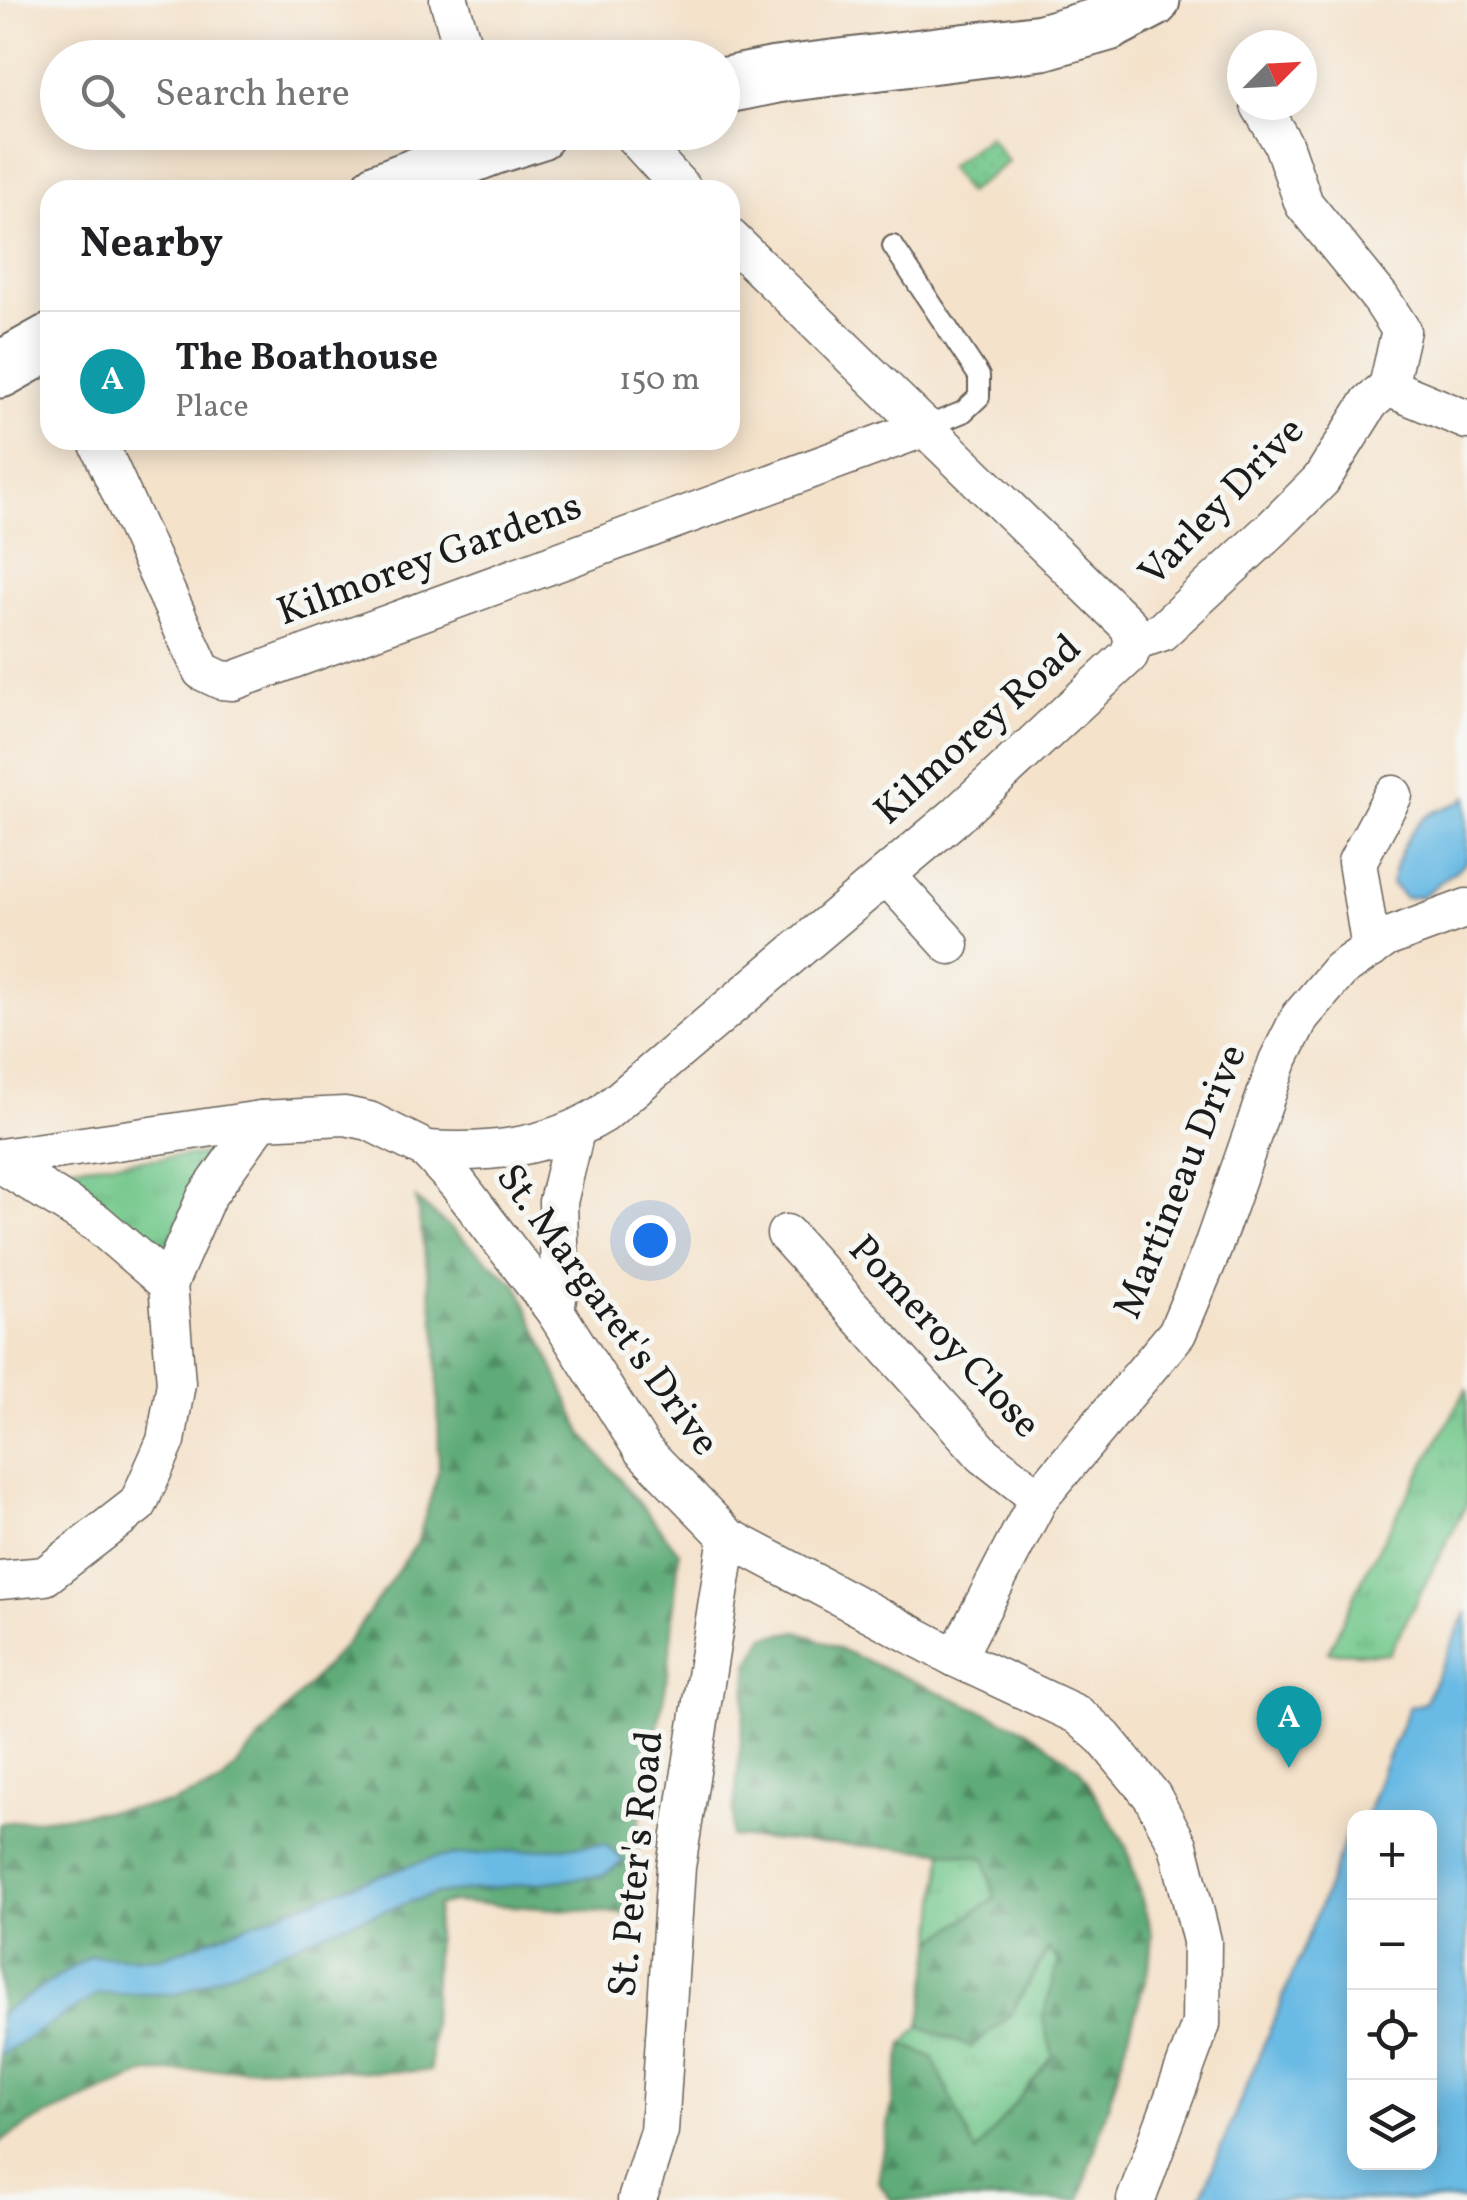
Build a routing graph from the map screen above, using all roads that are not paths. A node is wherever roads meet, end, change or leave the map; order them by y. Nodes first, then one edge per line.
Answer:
1 (449, 0) edge
2 (1152, 0) edge
3 (461, 40) edge
4 (740, 82) edge
5 (1269, 120) edge
6 (475, 150) edge
7 (647, 150) edge
8 (404, 180) edge
9 (675, 180) edge
10 (892, 246) dead end
11 (740, 248) edge
12 (40, 348) edge
13 (0, 370) edge
14 (1388, 388) junction
15 (1467, 420) edge
16 (926, 427) junction
17 (102, 450) edge
18 (1134, 641) junction
19 (1393, 795) dead end
20 (886, 876) junction
21 (1467, 908) edge
22 (950, 944) dead end
23 (1370, 949) junction
24 (260, 1120) junction
25 (575, 1132) junction
26 (427, 1150) junction
27 (0, 1161) edge
28 (786, 1234) dead end
29 (168, 1284) junction
30 (555, 1311) junction
31 (1039, 1498) junction
32 (728, 1537) junction
33 (0, 1580) edge
34 (956, 1658) junction
35 (637, 2200) edge
36 (1136, 2200) edge

1 - 3 street
2 - 4 main road
5 - 14 street
6 - 8 main road
7 - 9 street
10 - 16 lane
11 - 16 street, Kilmorey Road
12 - 13 main road
14 - 15 street
14 - 18 street, Varley Drive
16 - 17 street, Kilmorey Gardens
16 - 18 street, Kilmorey Road
18 - 20 street, Kilmorey Road
19 - 23 street
20 - 22 street
20 - 25 street, Kilmorey Road
21 - 23 street, Martineau Drive
23 - 31 street, Martineau Drive
24 - 26 street, St. Margaret's Drive
24 - 27 street, St. Margaret's Drive
24 - 29 street
25 - 26 street, Kilmorey Road
25 - 30 street
26 - 30 street, St. Margaret's Drive
27 - 29 street
28 - 31 street, Pomeroy Close
29 - 33 street
30 - 32 street, St. Margaret's Drive
31 - 34 street, Martineau Drive
32 - 34 street, St. Margaret's Drive
32 - 35 street, St. Peter's Road
34 - 36 street, St. Margaret's Drive

